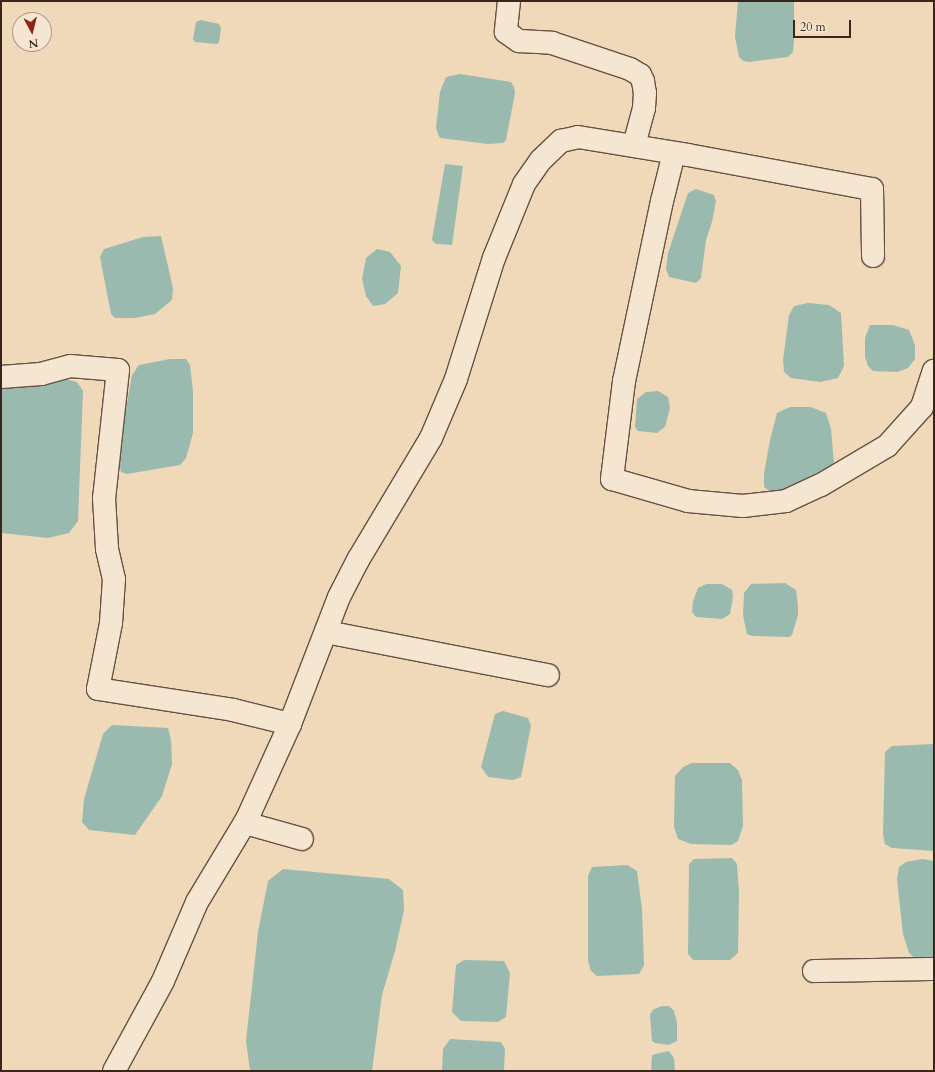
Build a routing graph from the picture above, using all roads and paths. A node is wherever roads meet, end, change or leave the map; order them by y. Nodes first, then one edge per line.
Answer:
1 (509, 1) edge
2 (634, 146) junction
3 (674, 153) junction
4 (873, 256) dead end
5 (934, 370) edge
6 (1, 377) edge
7 (326, 632) junction
8 (548, 675) dead end
9 (290, 724) junction
10 (245, 823) junction
11 (302, 839) dead end
12 (934, 969) edge
13 (814, 971) dead end
14 (114, 1071) edge

1 - 2 street
2 - 3 street
2 - 7 street
3 - 4 street
3 - 5 street
6 - 9 street
7 - 8 street
7 - 9 street
9 - 10 street
10 - 11 street
10 - 14 street
12 - 13 street

